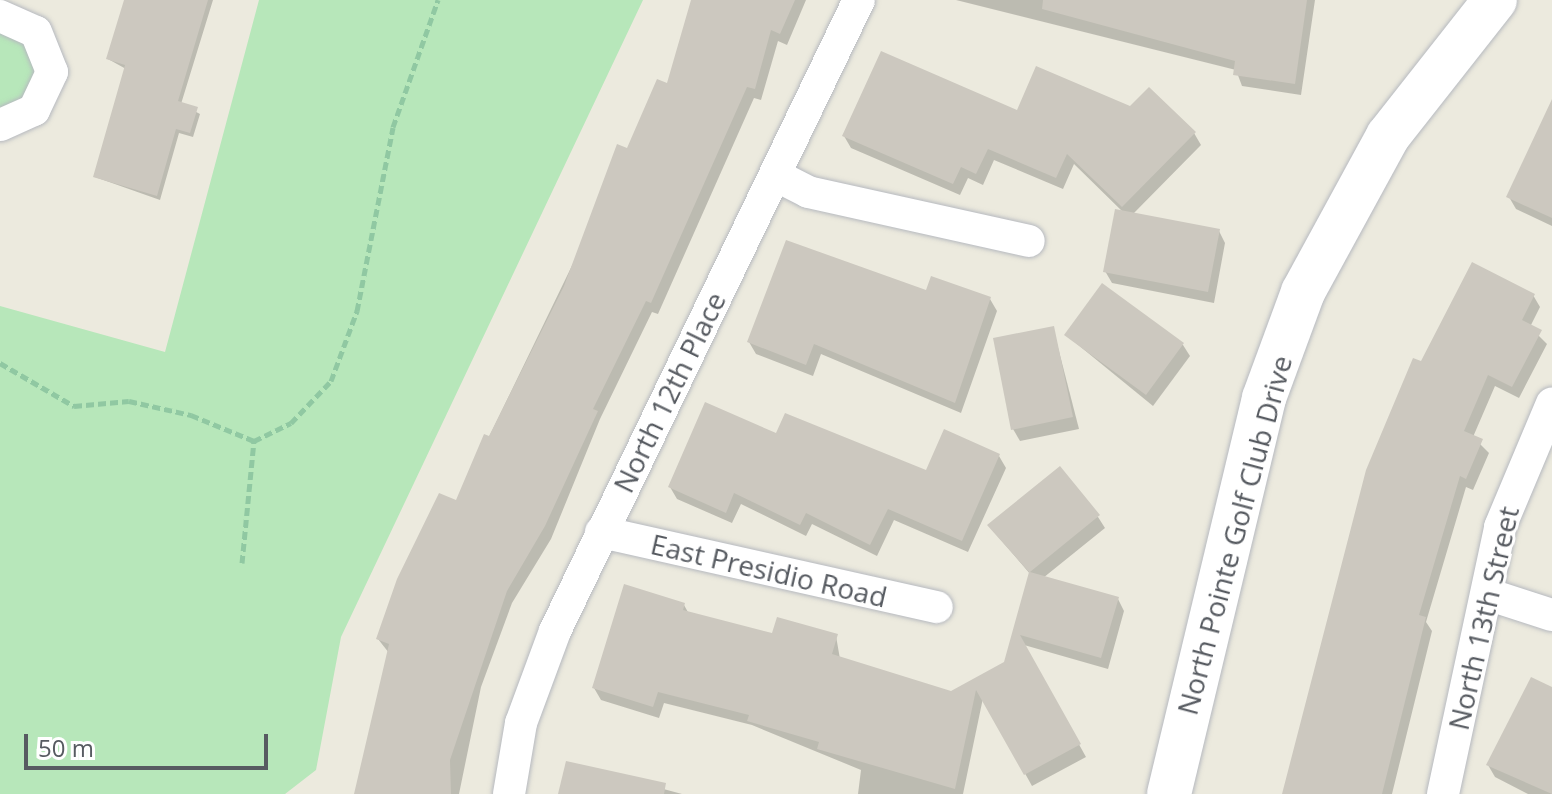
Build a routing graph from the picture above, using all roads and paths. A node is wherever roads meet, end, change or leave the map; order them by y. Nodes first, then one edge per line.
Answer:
1 (438, 0) edge
2 (859, 0) edge
3 (1495, 0) edge
4 (0, 16) edge
5 (0, 125) edge
6 (775, 175) junction
7 (1029, 241) dead end
8 (0, 363) edge
9 (1552, 403) edge
10 (254, 441) junction
11 (601, 532) junction
12 (242, 563) dead end
13 (1487, 594) junction
14 (937, 607) dead end
15 (1552, 615) edge
16 (509, 794) edge
17 (1169, 794) edge
18 (1443, 794) edge

1 - 10 path
2 - 6 street, North 12th Place
3 - 17 street, North Pointe Golf Club Drive
4 - 5 street
6 - 7 street
6 - 11 street, North 12th Place
8 - 10 path
9 - 13 street, North 13th Street
10 - 12 path
11 - 14 street, East Presidio Road
11 - 16 street, North 12th Place
13 - 15 street
13 - 18 street, North 13th Street

